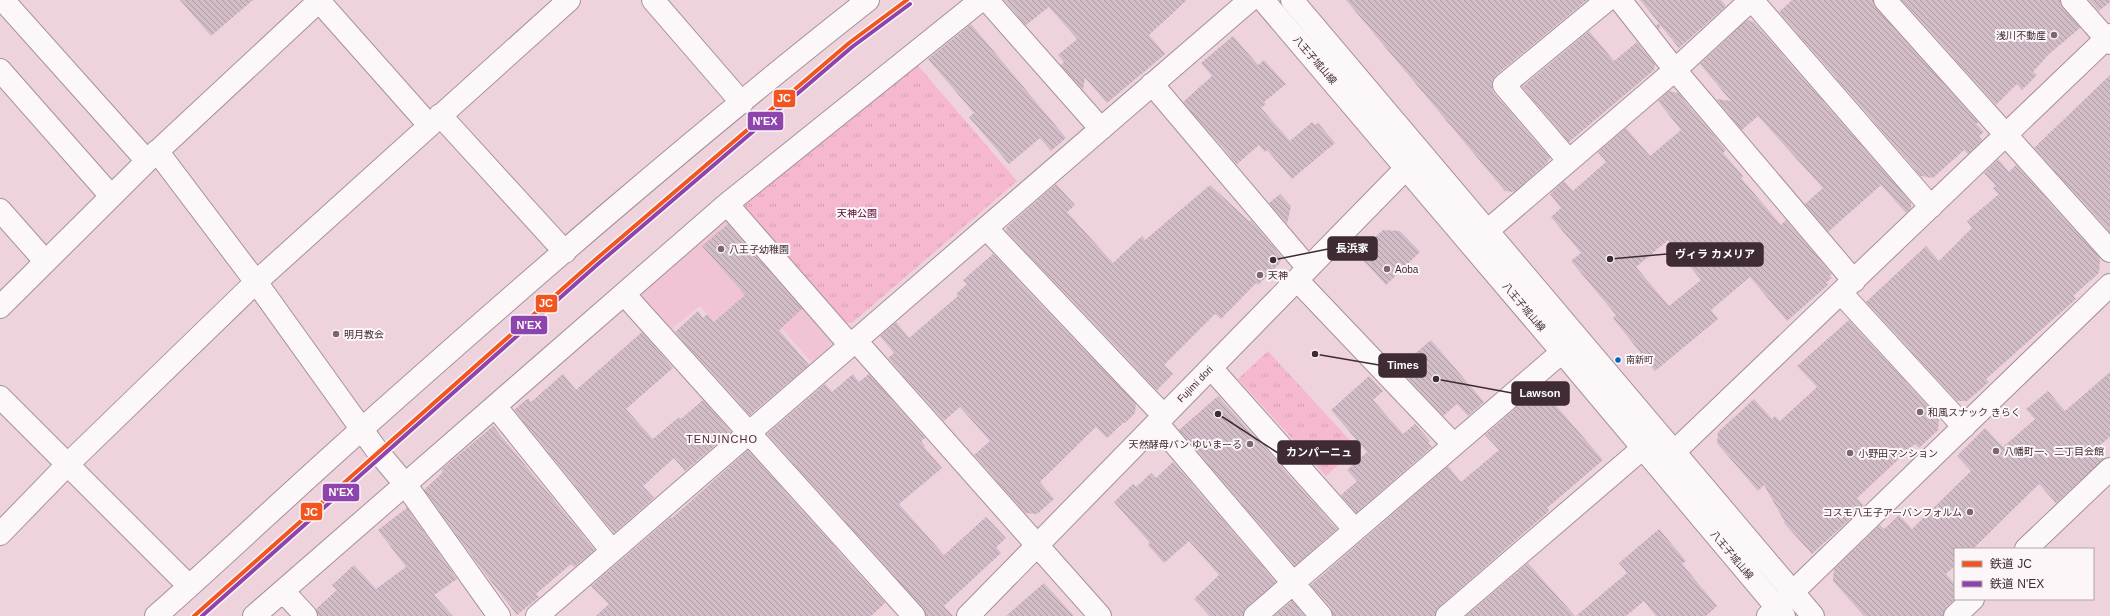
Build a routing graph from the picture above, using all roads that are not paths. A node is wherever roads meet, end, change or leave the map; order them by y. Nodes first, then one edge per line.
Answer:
1 (3, 0) edge
2 (569, 0) edge
3 (652, 0) edge
4 (981, 0) edge
5 (987, 0) edge
6 (1250, 0) edge
7 (1263, 0) edge
8 (1292, 0) edge
9 (1607, 0) edge
10 (1620, 0) edge
11 (1751, 0) edge
12 (1884, 0) edge
13 (2072, 0) edge
14 (320, 1) edge
15 (855, 4) edge
16 (2109, 39) edge
17 (0, 70) edge
18 (1675, 70) junction
19 (1152, 84) junction
20 (742, 103) junction
21 (435, 120) junction
22 (1100, 129) junction
23 (2006, 135) junction
24 (1422, 152) junction
25 (152, 156) junction
26 (1569, 161) junction
27 (1407, 168) junction
28 (111, 196) junction
29 (727, 204) junction
30 (1931, 207) junction
31 (0, 210) edge
32 (986, 228) junction
33 (1488, 230) junction
34 (1471, 245) junction
35 (2110, 251) edge
36 (565, 252) junction
37 (45, 260) junction
38 (1302, 274) junction
39 (256, 282) junction
40 (2110, 286) edge
41 (1847, 287) junction
42 (624, 294) junction
43 (0, 307) edge
44 (853, 343) junction
45 (1571, 345) junction
46 (1211, 368) junction
47 (0, 397) edge
48 (496, 406) junction
49 (1160, 420) junction
50 (1964, 427) junction
51 (362, 429) junction
52 (748, 433) junction
53 (1454, 445) junction
54 (1643, 448) junction
55 (1674, 452) junction
56 (67, 465) junction
57 (2110, 469) edge
58 (405, 484) junction
59 (1355, 530) junction
60 (0, 534) edge
61 (1037, 545) junction
62 (2027, 548) edge
63 (612, 551) junction
64 (1293, 583) junction
65 (189, 586) junction
66 (283, 591) junction
67 (1793, 592) junction
68 (1972, 600) edge
69 (1776, 613) edge
70 (156, 616) edge
71 (254, 616) edge
72 (306, 616) edge
73 (499, 616) edge
74 (537, 616) edge
75 (914, 616) edge
76 (968, 616) edge
77 (1100, 616) edge
78 (1255, 616) edge
79 (1321, 616) edge
80 (1447, 616) edge
81 (1813, 616) edge
82 (1955, 616) edge

1 - 25 street
2 - 21 street
3 - 20 street
4 - 29 street
5 - 22 street
6 - 19 street
7 - 27 street, 八王子城山線
8 - 24 street, 八王子城山線
9 - 26 street
10 - 18 street
11 - 18 street
11 - 30 street
12 - 23 street
13 - 16 street
14 - 21 street
14 - 25 street
15 - 20 street
16 - 23 street
17 - 28 street
18 - 26 street
18 - 41 street
19 - 22 street
19 - 38 street
20 - 36 street
21 - 36 street
21 - 39 street
22 - 32 street
23 - 30 street
23 - 35 street
24 - 27 street, Fujimi dori
24 - 33 street, 八王子城山線
25 - 28 street
25 - 39 street
26 - 33 street
27 - 34 street, 八王子城山線
27 - 38 street, Fujimi dori
28 - 37 street
29 - 42 street
29 - 44 street
30 - 41 street
31 - 37 street
32 - 44 street
32 - 49 street
33 - 34 street
33 - 45 street, 八王子城山線
34 - 45 street, 八王子城山線
36 - 51 street
37 - 43 street
38 - 46 street, Fujimi dori
38 - 53 street
39 - 51 street
39 - 56 street
40 - 50 street
41 - 50 street
41 - 55 street
42 - 48 street
42 - 52 street
44 - 52 street
44 - 61 street
45 - 53 street
45 - 54 street, 八王子城山線
45 - 55 street, 八王子城山線
46 - 49 street, Fujimi dori
46 - 59 street
47 - 56 street
48 - 58 street
48 - 63 street
49 - 61 street, Fujimi dori
49 - 64 street
50 - 67 street
51 - 58 street
51 - 65 street
52 - 63 street
52 - 75 street
53 - 59 street
54 - 55 street
54 - 69 street, 八王子城山線
54 - 80 street
55 - 67 street, 八王子城山線
56 - 60 street
56 - 65 street
57 - 62 street
58 - 66 street
58 - 73 street
59 - 64 street
61 - 76 street, Fujimi dori
61 - 77 street
63 - 74 street
64 - 78 street
64 - 79 street
65 - 70 street
66 - 71 street
66 - 72 street
67 - 69 street
67 - 81 street, 八王子城山線
68 - 82 street

